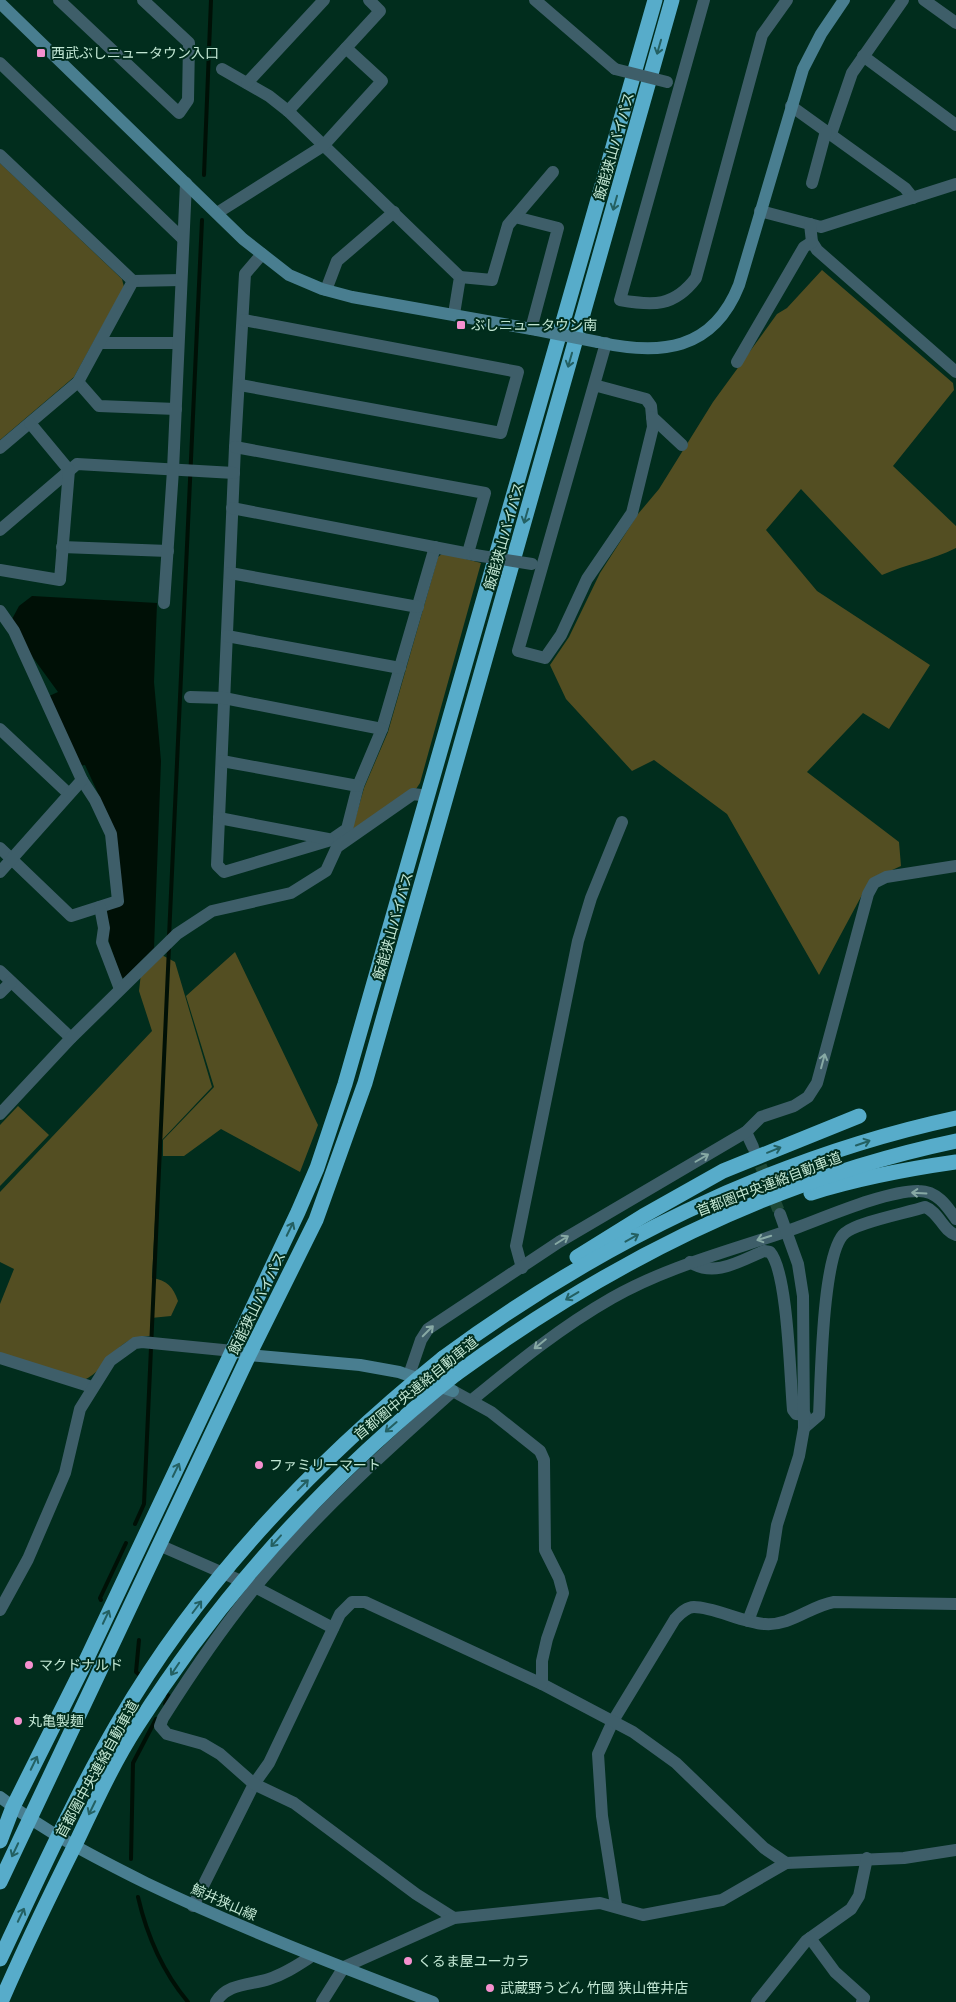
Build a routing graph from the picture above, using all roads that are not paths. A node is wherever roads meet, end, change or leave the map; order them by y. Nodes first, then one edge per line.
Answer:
1 (59, 0) edge
2 (143, 0) edge
3 (324, 0) edge
4 (369, 0) edge
5 (536, 0) edge
6 (656, 0) edge
7 (672, 0) edge
8 (704, 0) edge
9 (787, 0) edge
10 (844, 0) edge
11 (903, 0) edge
12 (924, 0) edge
13 (0, 3) edge
14 (956, 24) edge
15 (346, 48) junction
16 (863, 56) junction
17 (0, 62) edge
18 (222, 69) dead end
19 (247, 83) junction
20 (681, 83) junction
21 (791, 106) junction
22 (288, 111) junction
23 (956, 124) edge
24 (829, 133) junction
25 (323, 146) junction
26 (0, 155) edge
27 (553, 172) dead end
28 (186, 183) junction
29 (812, 183) dead end
30 (956, 184) edge
31 (913, 198) junction
32 (760, 211) junction
33 (394, 212) junction
34 (217, 213) junction
35 (515, 217) junction
36 (810, 224) junction
37 (183, 239) junction
38 (812, 242) junction
39 (262, 254) junction
40 (460, 277) junction
41 (181, 280) junction
42 (133, 281) junction
43 (326, 290) junction
44 (454, 314) junction
45 (244, 320) junction
46 (534, 329) junction
47 (101, 343) junction
48 (177, 343) junction
49 (602, 343) junction
50 (737, 362) dead end
51 (956, 372) edge
52 (78, 382) junction
53 (240, 385) junction
54 (594, 385) junction
55 (176, 409) junction
56 (652, 417) junction
57 (30, 423) junction
58 (682, 445) dead end
59 (235, 447) junction
60 (0, 448) edge
61 (69, 470) junction
62 (177, 471) junction
63 (234, 472) junction
64 (232, 508) junction
65 (0, 530) edge
66 (62, 547) junction
67 (435, 548) junction
68 (168, 551) junction
69 (472, 554) junction
70 (537, 565) junction
71 (0, 570) edge
72 (230, 573) junction
73 (164, 602) dead end
74 (418, 607) junction
75 (0, 611) edge
76 (227, 636) junction
77 (400, 668) junction
78 (190, 698) dead end
79 (224, 698) junction
80 (0, 729) edge
81 (382, 729) junction
82 (222, 761) junction
83 (82, 780) junction
84 (358, 786) junction
85 (68, 794) junction
86 (428, 796) junction
87 (219, 818) junction
88 (622, 822) dead end
89 (331, 840) junction
90 (0, 848) edge
91 (12, 859) junction
92 (956, 866) edge
93 (0, 872) edge
94 (100, 907) junction
95 (0, 971) edge
96 (11, 982) junction
97 (120, 988) junction
98 (0, 993) edge
99 (71, 1038) junction
100 (0, 1114) edge
101 (859, 1116) dead end
102 (956, 1118) edge
103 (746, 1132) junction
104 (956, 1141) edge
105 (753, 1147) tunnel mouth
106 (956, 1162) edge
107 (780, 1214) tunnel mouth
108 (956, 1219) edge
109 (787, 1231) junction
110 (687, 1233) junction
111 (956, 1235) edge
112 (690, 1262) junction
113 (522, 1268) junction
114 (480, 1330) junction
115 (233, 1351) junction
116 (249, 1355) junction
117 (0, 1358) edge
118 (409, 1375) junction
119 (92, 1387) junction
120 (453, 1392) junction
121 (472, 1400) junction
122 (805, 1422) junction
123 (160, 1545) junction
124 (255, 1587) junction
125 (956, 1604) edge
126 (0, 1610) edge
127 (748, 1621) junction
128 (334, 1628) junction
129 (542, 1684) junction
130 (613, 1721) junction
131 (254, 1784) junction
132 (0, 1797) edge
133 (13, 1807) junction
134 (30, 1817) junction
135 (0, 1841) edge
136 (956, 1850) edge
137 (867, 1858) junction
138 (786, 1863) junction
139 (0, 1882) edge
140 (616, 1905) junction
141 (193, 1906) junction
142 (454, 1918) junction
143 (810, 1938) junction
144 (312, 1956) junction
145 (0, 1959) edge
146 (344, 1967) junction
147 (1, 2002) edge
148 (216, 2002) edge
149 (322, 2002) edge
150 (433, 2002) edge
151 (758, 2002) edge
152 (862, 2002) edge

1 - 2 street
3 - 19 street
4 - 15 street
5 - 20 street, bridge
6 - 86 highway, 飯能狭山バイパス
7 -> 116 highway, 飯能狭山バイパス
8 - 20 street
9 - 20 street
10 - 21 street
11 - 16 street
12 - 14 street
13 - 28 street
15 - 22 street
15 - 25 street
16 - 23 street
16 - 24 street
17 - 37 street
18 - 19 street
19 - 22 street
21 - 24 street
21 - 32 street
22 - 25 street
24 - 29 street
24 - 31 street
25 - 33 street
25 - 34 street
26 - 42 street
27 - 35 street
28 - 34 street
28 - 37 street
30 - 31 street
31 - 36 street
32 - 36 street
32 - 49 street
33 - 40 street
33 - 43 street
34 - 39 street
35 - 40 street
35 - 46 street
36 - 38 street
37 - 41 street
38 - 50 street
38 - 51 street
39 - 43 street
39 - 45 street
40 - 44 street
41 - 42 street
41 - 48 street
42 - 47 street
43 - 44 street
44 - 46 street
45 - 53 street
45 - 53 street
46 - 49 street, bridge
47 - 48 street
47 - 52 street
48 - 55 street
49 - 54 street
52 - 55 street
52 - 57 street
53 - 59 street
54 - 56 street
54 - 70 street
55 - 62 street
56 - 58 street
56 - 70 street
57 - 60 street
57 - 61 street
59 - 63 street
59 - 69 street
61 - 62 street
61 - 65 street
61 - 66 street
62 - 63 street
62 - 68 street
63 - 64 street
64 - 67 street
64 - 72 street
66 - 68 street
66 - 71 street
67 - 69 street
67 - 74 street
68 - 73 street
69 - 70 street, bridge
72 - 74 street
72 - 76 street
74 - 77 street
75 - 83 street
76 - 77 street
76 - 79 street
77 - 81 street
78 - 79 street
79 - 81 street
79 - 82 street
80 - 85 street
81 - 84 street
82 - 84 street
82 - 87 street
83 - 85 street
83 - 94 street
84 - 89 street
85 - 91 street
86 - 97 street
115 -> 86 highway, 飯能狭山バイパス
87 - 89 street
87 - 89 street
88 - 113 street
90 - 91 street
91 - 93 street
91 - 94 street
103 -> 92 street
94 - 97 street
95 - 96 street
96 - 98 street
96 - 99 street
97 - 99 street
99 - 100 street
114 -> 101 highway
114 -> 102 highway, 首都圏中央連絡自動車道
103 - 105 street
113 -> 103 street
104 - 110 highway, 首都圏中央連絡自動車道
106 - 110 highway
107 - 109 street
108 -> 109 street
109 -> 112 street
109 - 122 street
110 -> 147 highway, 首都圏中央連絡自動車道, bridge
111 - 122 street
112 -> 121 street
112 - 122 street
118 -> 113 street
145 -> 114 highway, 首都圏中央連絡自動車道, bridge
115 - 116 street
115 - 119 street
133 -> 115 highway, 飯能狭山バイパス
116 - 118 street
116 - 123 highway, 飯能狭山バイパス
117 - 119 street
118 - 120 street
119 - 126 street
120 - 121 street
120 - 124 street
121 - 129 street
122 - 127 street
123 - 124 street
123 - 134 highway, 飯能狭山バイパス
124 - 128 street
124 - 131 street
125 - 127 street
127 - 130 street
128 - 129 street
128 - 131 street
129 - 130 street
130 - 138 street
130 - 140 street
131 - 141 street
131 - 142 street
132 - 133 street, 鯨井狭山線
133 - 134 street, 鯨井狭山線
133 - 135 highway, 飯能狭山バイパス
134 -> 139 highway, 飯能狭山バイパス
134 - 141 street, 鯨井狭山線
136 - 137 street
137 - 138 street
137 - 143 street
138 - 140 street
140 - 142 street
141 - 144 street, 鯨井狭山線
142 - 146 street
143 - 151 street
143 - 152 street
144 - 146 street, 鯨井狭山線
144 - 148 street
146 - 149 street
146 - 150 street, 鯨井狭山線

